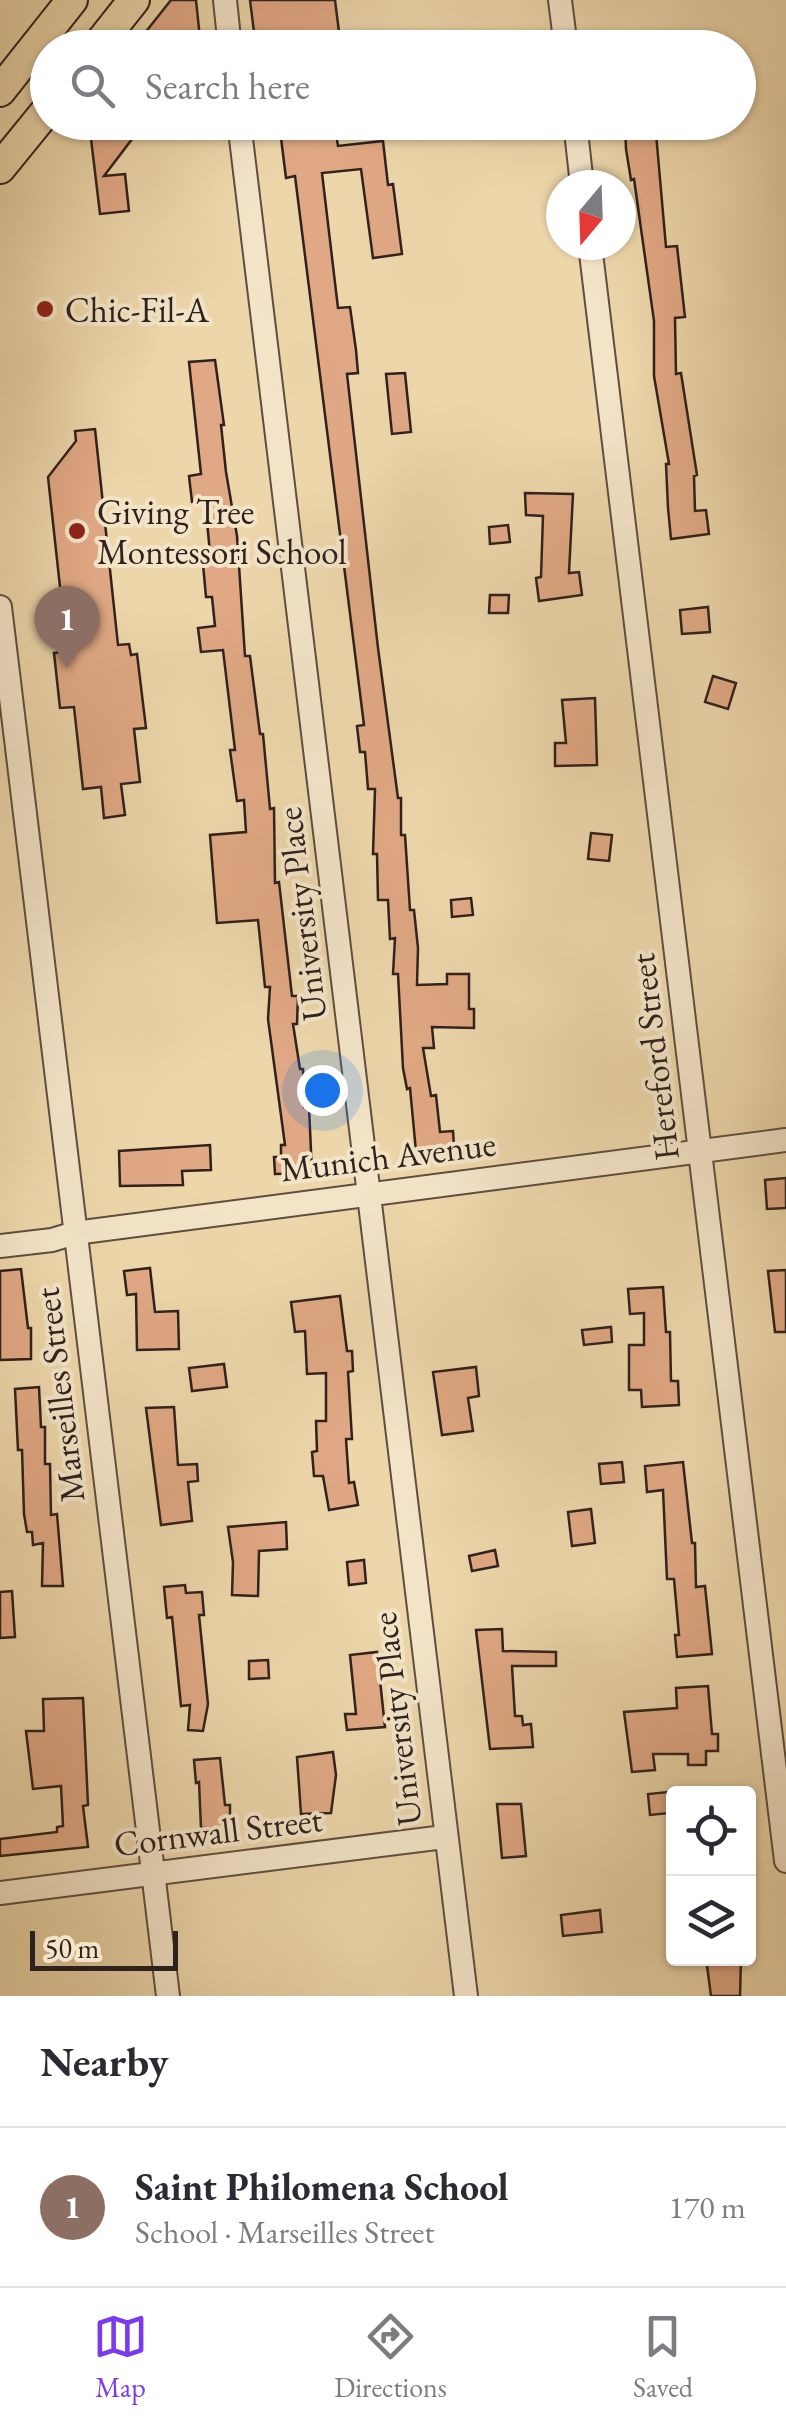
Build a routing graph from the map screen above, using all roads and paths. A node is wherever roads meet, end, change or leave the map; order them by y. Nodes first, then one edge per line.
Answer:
1 (72, 0) edge
2 (134, 0) edge
3 (224, 0) edge
4 (560, 0) edge
5 (48, 30) edge
6 (110, 30) edge
7 (228, 30) edge
8 (564, 30) edge
9 (30, 53) edge
10 (0, 91) edge
11 (30, 131) edge
12 (241, 140) edge
13 (577, 140) edge
14 (0, 168) edge
15 (580, 170) edge
16 (592, 260) edge
17 (0, 606) edge
18 (786, 1140) edge
19 (700, 1151) junction
20 (371, 1194) junction
21 (74, 1233) junction
22 (0, 1246) edge
23 (444, 1837) junction
24 (786, 1861) edge
25 (153, 1874) junction
26 (0, 1893) edge
27 (168, 1996) edge
28 (466, 1996) edge

1 - 5 main road
2 - 6 main road
3 - 7 street
4 - 8 street
9 - 10 main road
11 - 14 main road
12 - 20 street, University Place
13 - 15 street
16 - 19 street, Hereford Street
17 - 21 street, Marseilles Street
18 - 19 street, Munich Avenue
19 - 20 street, Munich Avenue
19 - 24 street, Hereford Street
20 - 21 street, Munich Avenue
20 - 23 street, University Place
21 - 22 street, Munich Avenue
21 - 25 street, Marseilles Street
23 - 25 street, Cornwall Street
23 - 28 street, University Place
25 - 26 street, Cornwall Street
25 - 27 street, Marseilles Street

